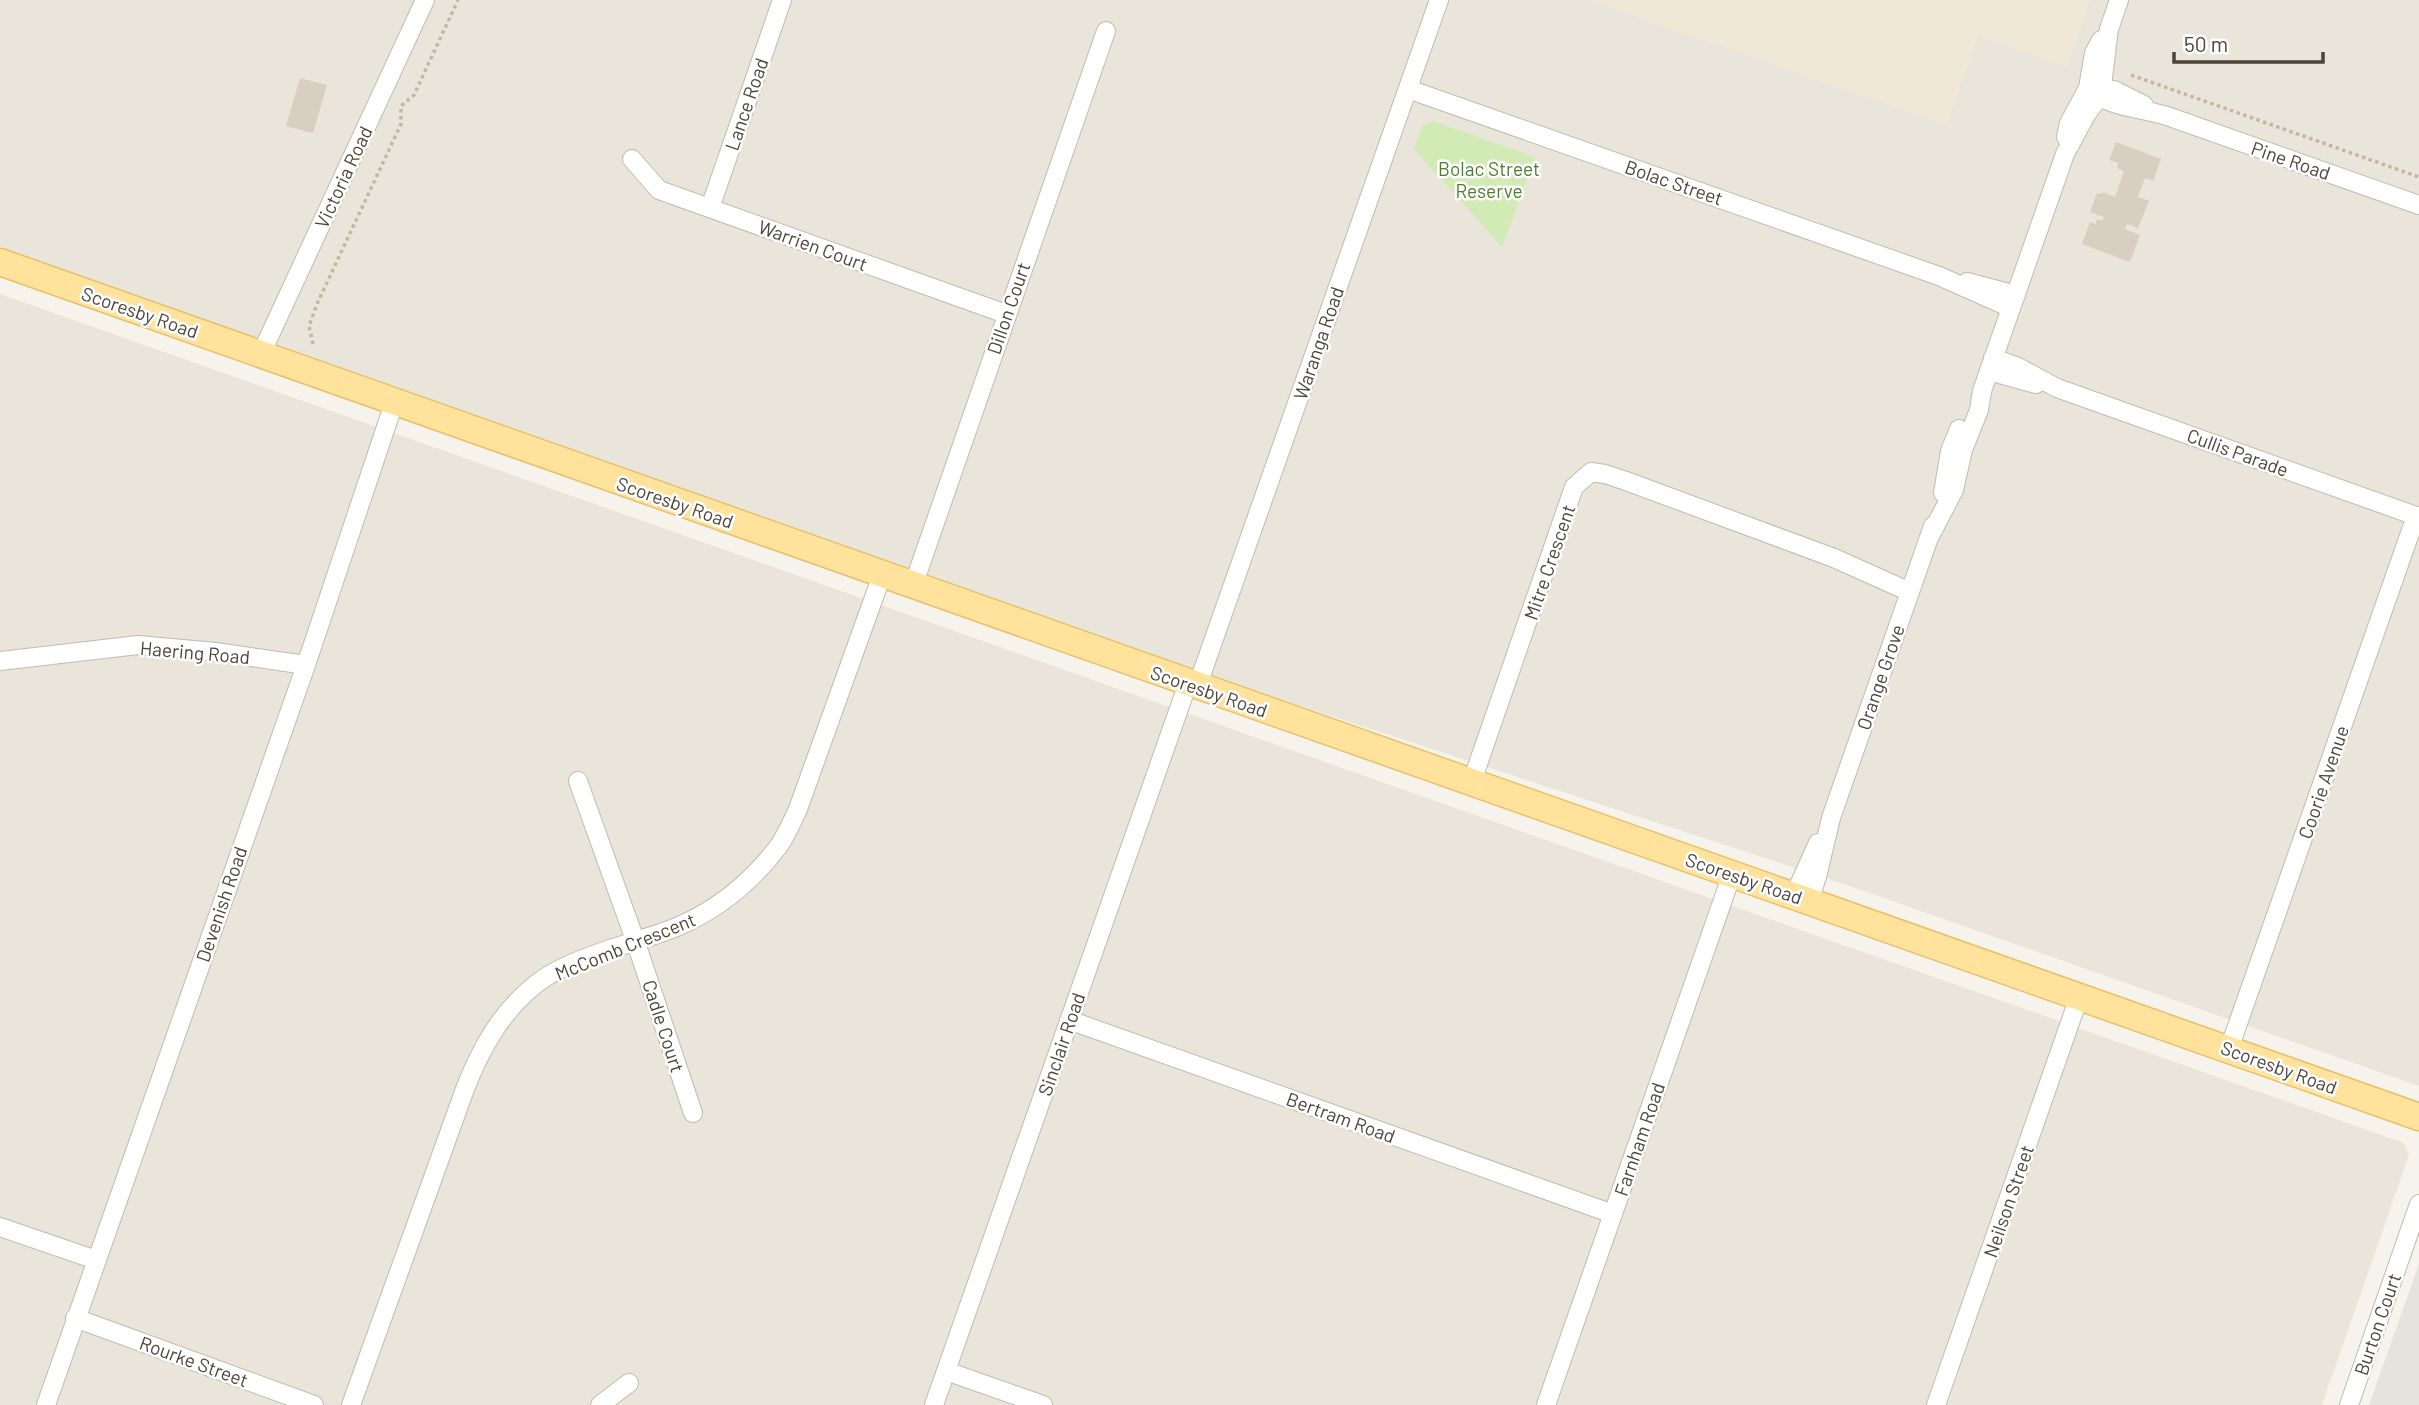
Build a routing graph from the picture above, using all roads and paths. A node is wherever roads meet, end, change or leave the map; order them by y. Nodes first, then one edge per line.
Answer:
1 (425, 0) edge
2 (458, 0) edge
3 (782, 0) edge
4 (1439, 0) edge
5 (2119, 0) edge
6 (1106, 31) dead end
7 (2120, 72) dead end
8 (1409, 89) junction
9 (2096, 92) junction
10 (632, 159) dead end
11 (2419, 177) edge
12 (2419, 205) edge
13 (710, 208) junction
14 (0, 262) edge
15 (2013, 302) junction
16 (1006, 314) junction
17 (313, 344) dead end
18 (261, 354) junction
19 (1991, 365) junction
20 (394, 403) junction
21 (2418, 517) edge
22 (882, 575) junction
23 (913, 586) junction
24 (1912, 586) junction
25 (0, 661) edge
26 (306, 665) junction
27 (1193, 685) junction
28 (578, 781) dead end
29 (1471, 784) junction
30 (1732, 874) junction
31 (1802, 899) junction
32 (635, 940) junction
33 (2079, 997) junction
34 (1069, 1020) junction
35 (2229, 1049) junction
36 (693, 1113) dead end
37 (2419, 1117) edge
38 (2419, 1204) edge
39 (1613, 1213) junction
40 (0, 1227) edge
41 (96, 1259) junction
42 (75, 1318) junction
43 (946, 1371) junction
44 (629, 1382) dead end
45 (46, 1405) edge
46 (314, 1405) edge
47 (351, 1405) edge
48 (600, 1405) edge
49 (934, 1405) edge
50 (1043, 1405) edge
51 (1546, 1405) edge
52 (1936, 1405) edge
53 (2349, 1405) edge

1 - 18 street, Victoria Road
2 - 17 path
3 - 13 street, Lance Road
4 - 8 street, Waranga Road
5 - 9 street, Orange Grove
6 - 16 street, Dillon Court
7 - 11 path
8 - 15 street, Bolac Street
8 - 27 street, Waranga Road
9 - 12 street, Pine Road
9 - 15 street, Orange Grove
10 - 13 street, Warrien Court
13 - 16 street, Warrien Court
14 - 18 main road, Scoresby Road
15 - 19 street, Orange Grove
16 - 23 street, Dillon Court
18 - 20 main road, Scoresby Road
19 - 21 street, Cullis Parade
19 - 24 street, Orange Grove
20 - 22 main road, Scoresby Road
20 - 26 street, Devenish Road
21 - 35 street, Coorie Avenue
22 - 23 main road, Scoresby Road
22 - 32 street, McComb Crescent
23 - 27 main road, Scoresby Road
24 - 29 street, Mitre Crescent
24 - 31 street, Orange Grove
25 - 26 street, Haering Road
26 - 41 street, Devenish Road
27 - 29 main road, Scoresby Road
27 - 34 street, Sinclair Road
28 - 32 street, Cadle Court
29 - 30 main road, Scoresby Road
30 - 31 main road, Scoresby Road
30 - 39 street, Farnham Road
31 - 33 main road, Scoresby Road
32 - 36 street, Cadle Court
32 - 47 street, McComb Crescent
33 - 35 main road, Scoresby Road
33 - 52 street, Neilson Street
34 - 39 street, Bertram Road
34 - 43 street, Sinclair Road
35 - 37 main road, Scoresby Road
38 - 53 street, Burton Court
39 - 51 street, Farnham Road
40 - 41 street
41 - 42 street, Devenish Road
42 - 45 street, Devenish Road
42 - 46 street, Rourke Street
43 - 49 street, Sinclair Road
43 - 50 street
44 - 48 street

